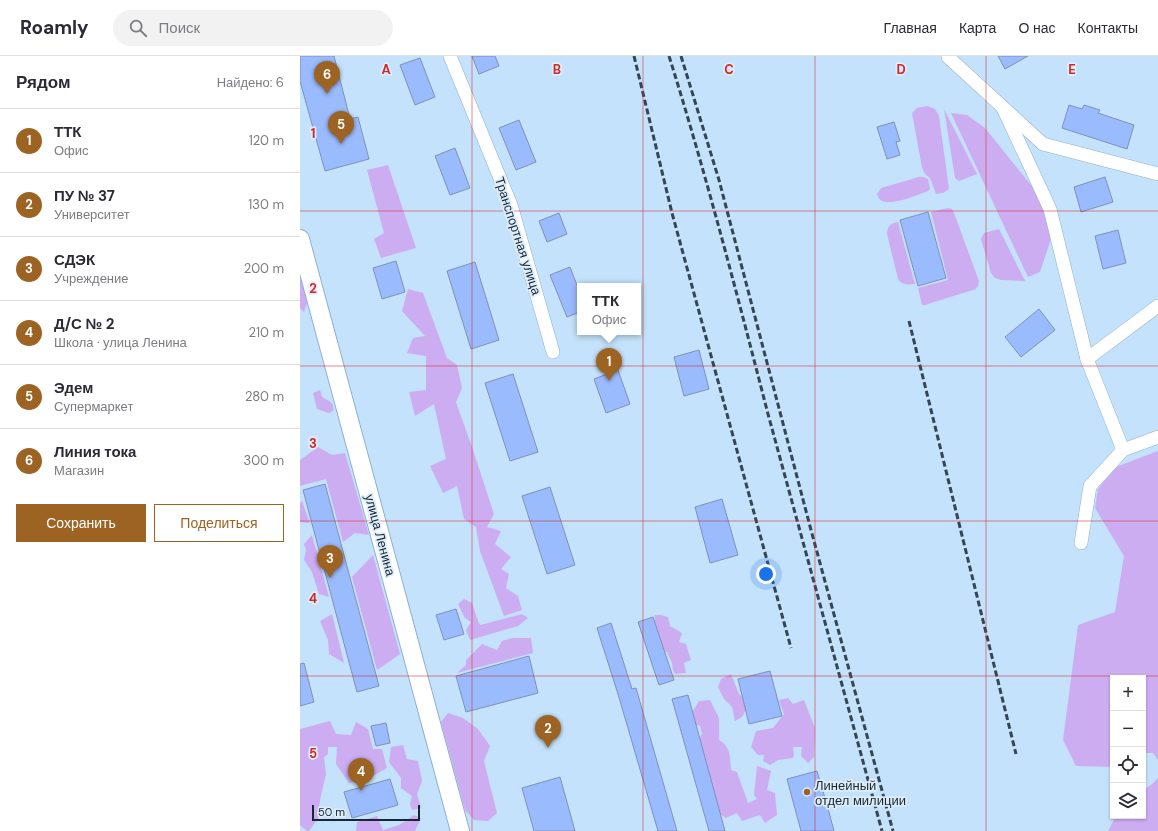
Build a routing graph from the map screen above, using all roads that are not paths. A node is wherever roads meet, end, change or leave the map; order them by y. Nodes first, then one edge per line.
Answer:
1 (450, 56) edge
2 (949, 57) edge
3 (1003, 108) junction
4 (1158, 174) edge
5 (300, 239) edge
6 (1158, 306) edge
7 (553, 352) dead end
8 (1088, 359) junction
9 (1158, 437) edge
10 (1122, 450) junction
11 (1081, 543) dead end
12 (459, 831) edge

1 - 7 street, Транспортная улица
2 - 3 street
3 - 4 street
3 - 8 street
5 - 12 main road, улица Ленина
6 - 8 street
8 - 10 street
9 - 10 street
10 - 11 street

